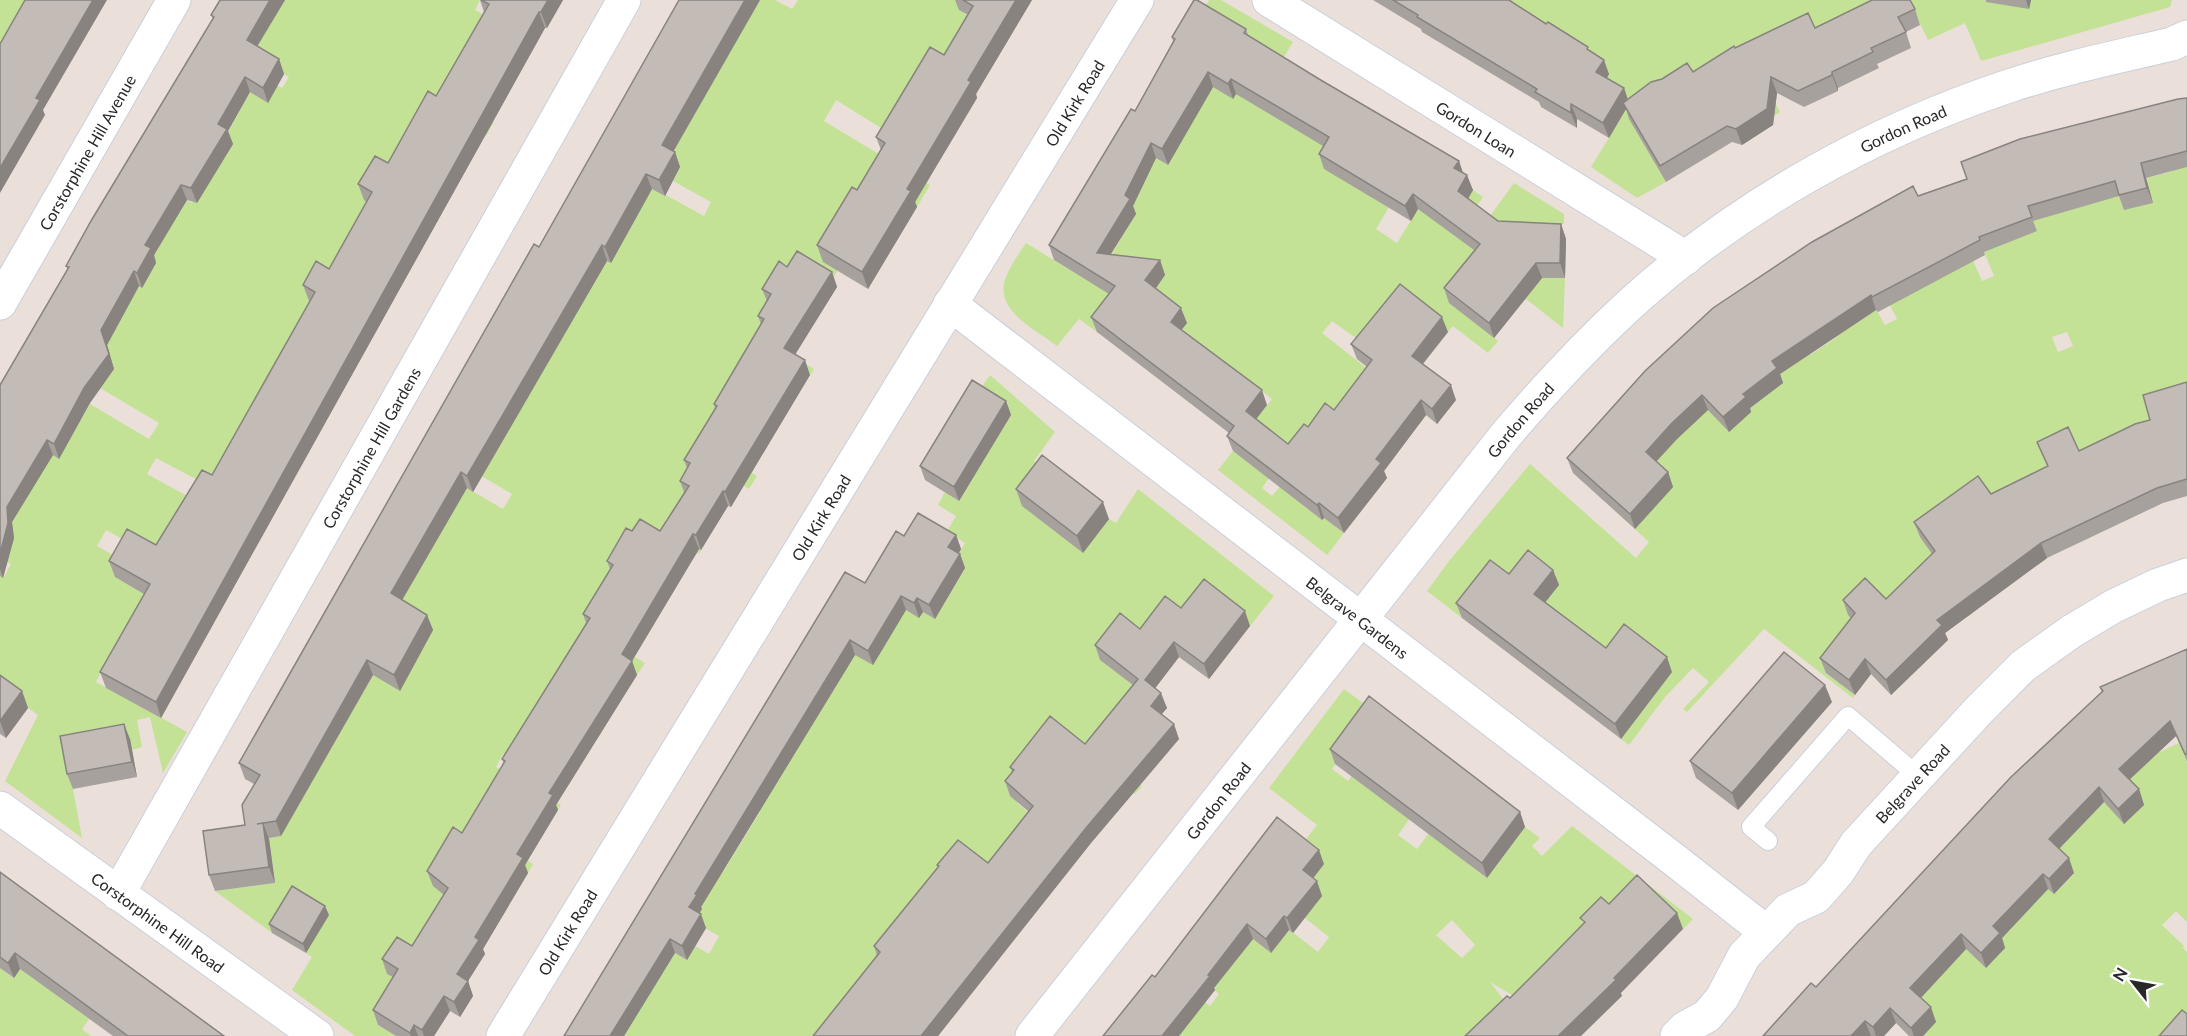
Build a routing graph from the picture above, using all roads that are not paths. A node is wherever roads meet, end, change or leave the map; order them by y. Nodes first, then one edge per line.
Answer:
1 (174, 0) edge
2 (624, 0) edge
3 (1137, 0) edge
4 (1269, 0) edge
5 (2187, 37) edge
6 (1686, 258) junction
7 (0, 303) edge
8 (950, 304) junction
9 (2187, 575) edge
10 (1361, 619) junction
11 (1918, 776) junction
12 (0, 808) edge
13 (1768, 841) dead end
14 (118, 894) junction
15 (1767, 933) junction
16 (317, 1036) edge
17 (503, 1036) edge
18 (1032, 1036) edge
19 (1677, 1036) edge

1 - 7 street, Corstorphine Hill Avenue
2 - 14 street, Corstorphine Hill Gardens
3 - 8 street, Old Kirk Road
4 - 6 street, Gordon Loan
5 - 6 street, Gordon Road
6 - 10 street, Gordon Road
8 - 10 street, Belgrave Gardens
8 - 17 street, Old Kirk Road
9 - 11 street, Belgrave Road
10 - 15 street, Belgrave Gardens
10 - 18 street, Gordon Road
11 - 13 lane
11 - 15 street, Belgrave Road
12 - 14 street, Corstorphine Hill Road
14 - 16 street, Corstorphine Hill Road
15 - 19 street, Belgrave Road

